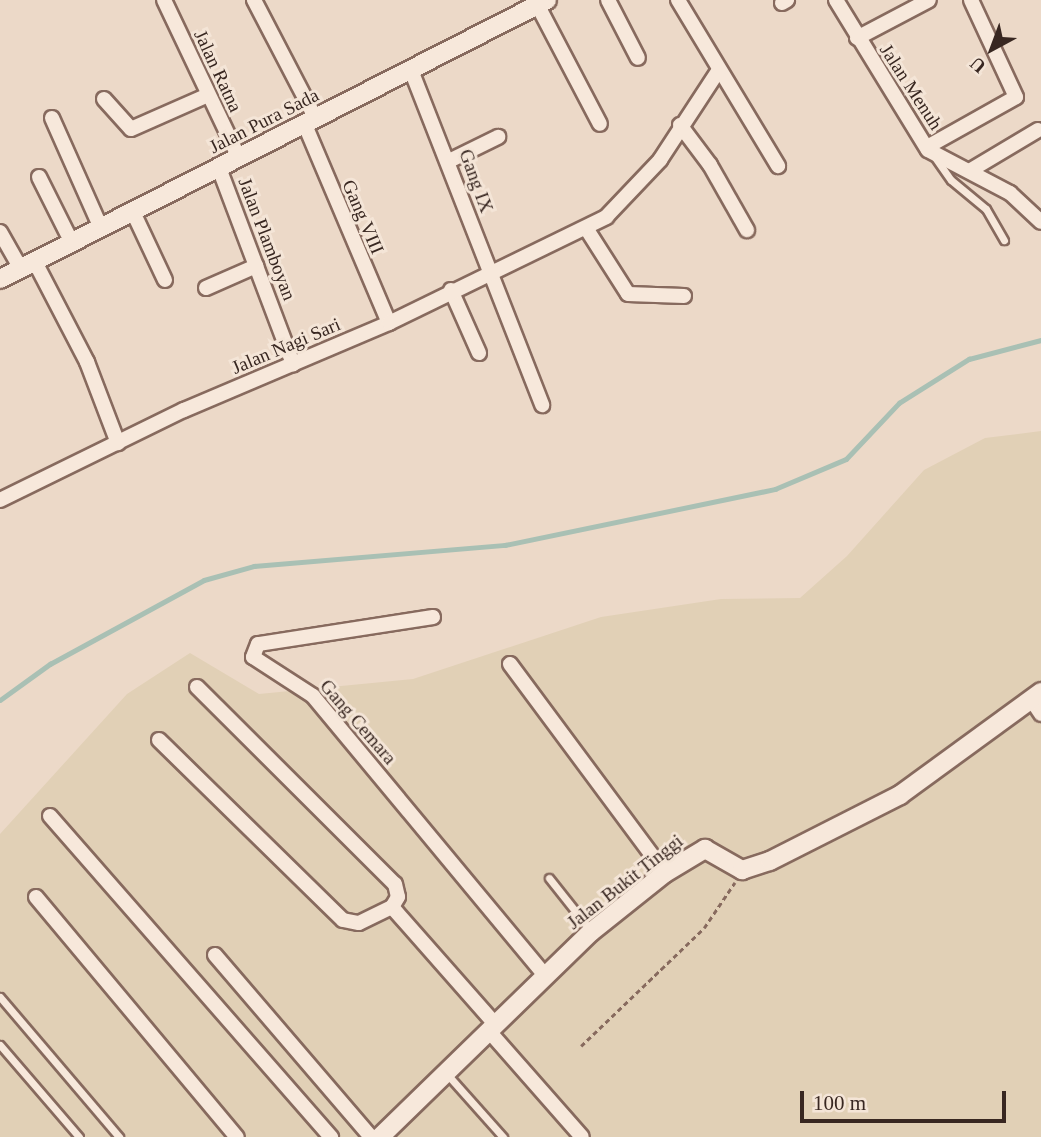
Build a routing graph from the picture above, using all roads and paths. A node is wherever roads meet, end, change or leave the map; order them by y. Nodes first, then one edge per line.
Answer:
1 (164, 0) edge
2 (254, 0) edge
3 (608, 0) edge
4 (678, 0) edge
5 (836, 0) edge
6 (929, 0) edge
7 (971, 0) edge
8 (542, 3) edge
9 (858, 38) junction
10 (638, 58) dead end
11 (282, 68) dead end
12 (719, 70) junction
13 (414, 74) junction
14 (208, 95) junction
15 (104, 99) dead end
16 (300, 106) dead end
17 (52, 118) dead end
18 (310, 122) junction
19 (600, 124) dead end
20 (680, 125) junction
21 (1038, 130) dead end
22 (498, 137) dead end
23 (434, 139) dead end
24 (929, 150) junction
25 (239, 158) junction
26 (449, 161) junction
27 (778, 166) dead end
28 (219, 168) junction
29 (971, 170) junction
30 (39, 177) dead end
31 (133, 212) junction
32 (1041, 222) edge
33 (101, 228) junction
34 (586, 228) junction
35 (747, 230) dead end
36 (0, 232) edge
37 (1004, 240) dead end
38 (72, 243) junction
39 (28, 265) junction
40 (256, 265) junction
41 (489, 271) junction
42 (1, 276) edge
43 (165, 280) dead end
44 (206, 288) dead end
45 (451, 290) junction
46 (684, 296) dead end
47 (389, 323) junction
48 (479, 353) dead end
49 (293, 364) junction
50 (542, 405) dead end
51 (118, 443) junction
52 (0, 500) edge
53 (433, 617) dead end
54 (510, 664) dead end
55 (197, 687) dead end
56 (1038, 701) edge
57 (159, 740) dead end
58 (50, 816) dead end
59 (741, 870) junction
60 (665, 873) junction
61 (549, 878) dead end
62 (36, 897) dead end
63 (392, 907) junction
64 (591, 932) junction
65 (215, 955) dead end
66 (545, 975) junction
67 (0, 997) edge
68 (492, 1027) junction
69 (0, 1045) edge
70 (582, 1046) dead end
71 (445, 1073) junction
72 (79, 1137) edge
73 (119, 1137) edge
74 (237, 1137) edge
75 (331, 1137) edge
76 (371, 1137) edge
77 (380, 1137) edge
78 (503, 1137) edge
79 (582, 1137) edge

1 - 14 street, Jalan Ratna
2 - 18 street, Gang VIII
3 - 10 street
4 - 12 street
5 - 9 street, Jalan Menuh
6 - 9 street
7 - 24 street
8 - 13 street, Jalan Pura Sada
8 - 19 street
9 - 24 street, Jalan Menuh
11 - 16 street
12 - 20 street, Jalan Nagi Sari
12 - 27 street
13 - 18 street, Jalan Pura Sada
13 - 23 street, Gang IX
13 - 26 street, Gang IX
14 - 15 street
14 - 25 street, Jalan Ratna
17 - 33 street
18 - 25 street, Jalan Pura Sada
18 - 47 street, Gang VIII
20 - 34 street, Jalan Nagi Sari
20 - 35 street
21 - 29 street
22 - 26 street
24 - 29 street, Jalan Menuh
24 - 37 lane
25 - 28 street, Jalan Pura Sada
26 - 41 street, Gang IX
28 - 31 street, Jalan Pura Sada
28 - 40 street, Jalan Plamboyan
29 - 32 street, Jalan Menuh
30 - 38 street
31 - 33 street, Jalan Pura Sada
31 - 43 street
33 - 38 street, Jalan Pura Sada
34 - 41 street, Jalan Nagi Sari
34 - 46 street
36 - 39 street
38 - 39 street, Jalan Pura Sada
39 - 42 street, Jalan Pura Sada
39 - 51 street
40 - 44 street
40 - 49 street, Jalan Plamboyan
41 - 45 street, Jalan Nagi Sari
41 - 50 street, Gang IX
45 - 47 street, Jalan Nagi Sari
45 - 48 street
47 - 49 street, Jalan Nagi Sari
49 - 51 street, Jalan Nagi Sari
51 - 52 street, Jalan Nagi Sari
53 - 66 street, Gang Cemara
54 - 60 street
55 - 63 street
56 - 59 street
57 - 63 street
58 - 75 street
59 - 60 street, Jalan Bukit Tinggi
59 - 70 path
60 - 64 street, Jalan Bukit Tinggi
61 - 64 lane
62 - 74 street
63 - 68 street
64 - 66 street, Jalan Bukit Tinggi
65 - 76 street
66 - 68 street, Jalan Bukit Tinggi
67 - 73 lane
68 - 71 street, Jalan Bukit Tinggi
68 - 79 street
69 - 72 lane
71 - 77 street, Jalan Bukit Tinggi
71 - 78 lane

